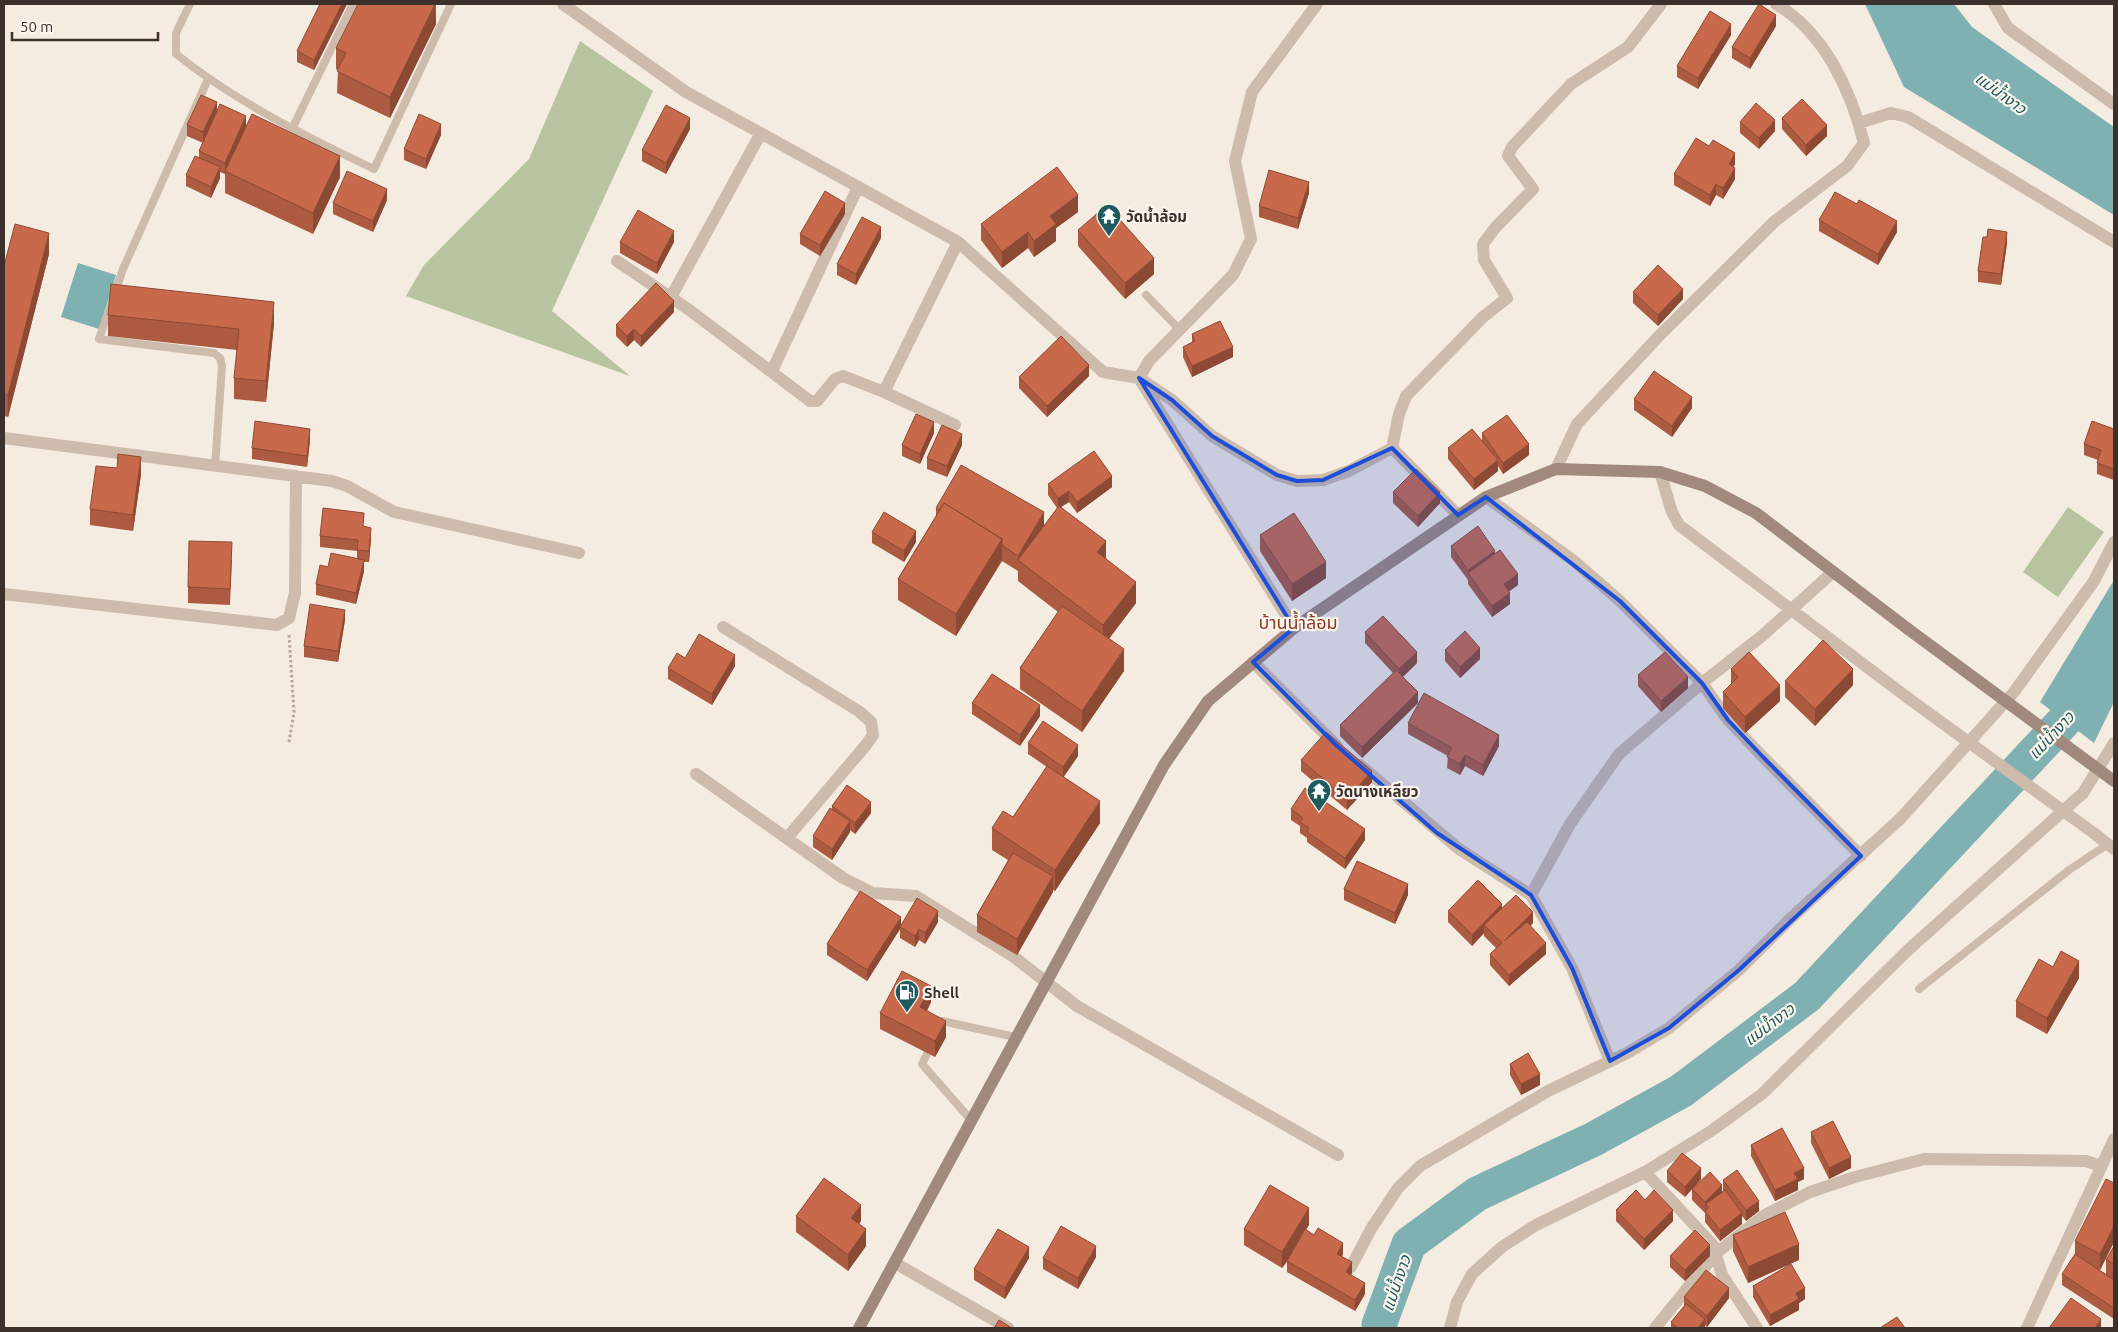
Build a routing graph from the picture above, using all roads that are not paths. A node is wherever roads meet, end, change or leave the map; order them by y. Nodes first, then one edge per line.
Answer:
1 (190, 4) edge
2 (354, 4) edge
3 (451, 4) edge
4 (563, 4) edge
5 (1317, 4) edge
6 (1661, 4) edge
7 (1776, 4) edge
8 (1994, 4) edge
9 (208, 79) junction
10 (2114, 104) edge
11 (1859, 123) junction
12 (292, 129) junction
13 (761, 133) junction
14 (858, 187) junction
15 (958, 242) junction
16 (2114, 242) edge
17 (617, 261) dead end
18 (1146, 295) dead end
19 (671, 297) junction
20 (1180, 330) junction
21 (772, 371) junction
22 (1139, 378) junction
23 (884, 392) junction
24 (955, 425) dead end
25 (4, 438) edge
26 (1392, 448) junction
27 (215, 467) junction
28 (1556, 469) junction
29 (1660, 472) junction
30 (296, 476) junction
31 (1486, 497) junction
32 (1458, 515) junction
33 (2114, 542) edge
34 (579, 554) dead end
35 (1833, 572) junction
36 (4, 594) edge
37 (1792, 609) junction
38 (723, 626) dead end
39 (1294, 628) junction
40 (1253, 662) junction
41 (1702, 683) junction
42 (2114, 743) edge
43 (696, 774) dead end
44 (2114, 781) edge
45 (787, 838) junction
46 (2111, 846) edge
47 (1861, 856) junction
48 (1531, 895) junction
49 (1048, 982) junction
50 (1919, 989) dead end
51 (1015, 1036) junction
52 (1610, 1061) junction
53 (971, 1120) junction
54 (2113, 1147) edge
55 (1338, 1155) dead end
56 (2101, 1166) junction
57 (1645, 1172) junction
58 (1716, 1253) junction
59 (895, 1263) junction
60 (1351, 1267) edge
61 (859, 1328) edge
62 (1008, 1328) edge
63 (1450, 1328) edge
64 (1655, 1328) edge
65 (1757, 1328) edge
66 (2027, 1328) edge

1 - 9 lane
2 - 12 lane
3 - 12 lane
4 - 13 street
5 - 20 street
6 - 26 street
7 - 11 street
8 - 10 street
9 - 12 lane
9 - 27 lane
11 - 16 street
11 - 28 street
13 - 14 street
13 - 19 street
14 - 15 street
14 - 21 street
15 - 22 street
15 - 23 street
17 - 19 street
18 - 20 lane
19 - 21 street
20 - 22 street
21 - 23 street
22 - 26 street
22 - 39 street
23 - 24 street
25 - 27 street
26 - 32 street
27 - 30 street
28 - 29 main road
28 - 31 main road
29 - 35 main road
29 - 37 street
30 - 34 street
30 - 36 street
31 - 32 main road
31 - 41 street
32 - 39 main road
33 - 47 street
35 - 37 street
35 - 44 main road, bridge
37 - 41 street
37 - 46 street, bridge
38 - 45 street
39 - 40 main road
40 - 48 street
40 - 49 main road
41 - 47 street
41 - 48 street
42 - 57 street
43 - 45 street
45 - 49 street
46 - 50 lane
47 - 52 street
48 - 52 street
49 - 51 main road
49 - 55 street
51 - 53 main road
51 - 53 lane
52 - 60 street
53 - 59 main road
54 - 56 street
56 - 58 street
56 - 66 street
57 - 58 street
57 - 63 street
58 - 64 street
58 - 65 street
59 - 61 main road
59 - 62 street

